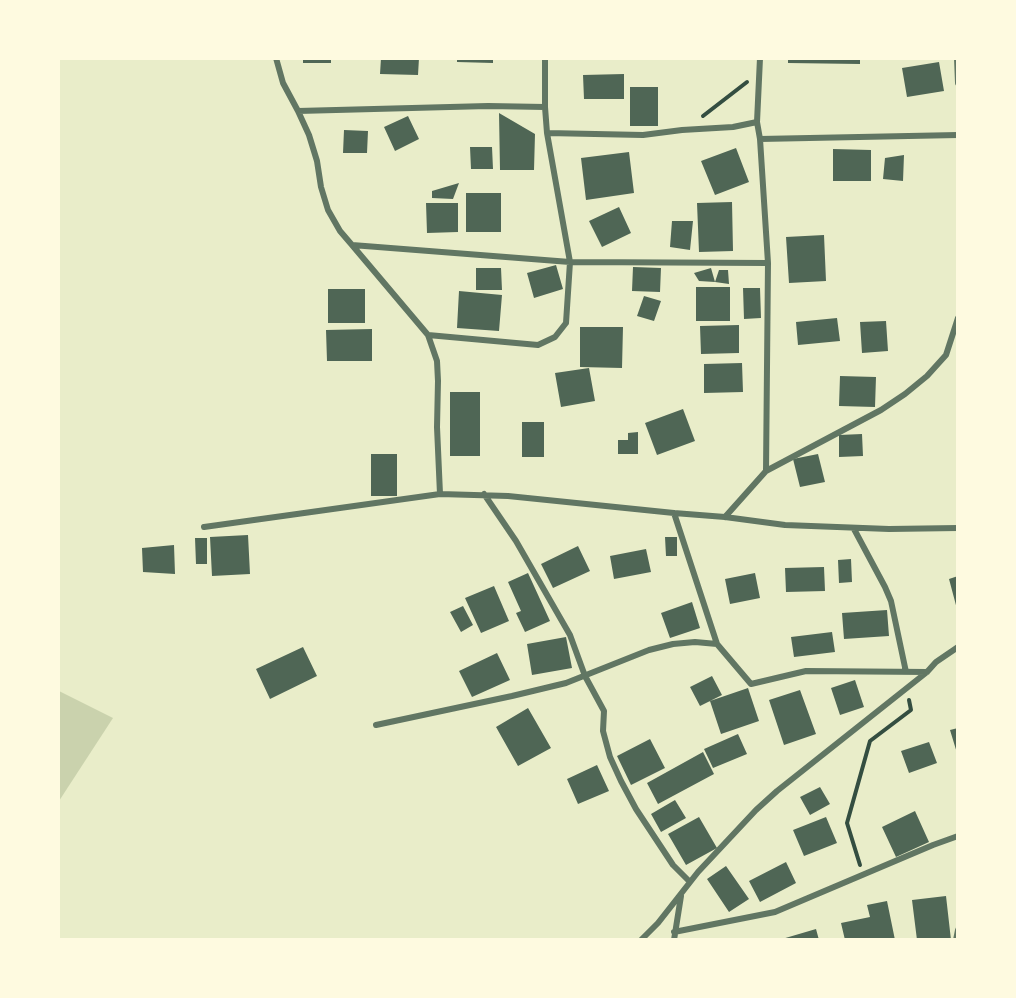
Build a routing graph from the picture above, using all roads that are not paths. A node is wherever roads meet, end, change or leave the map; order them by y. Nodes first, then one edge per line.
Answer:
1 (276, 58) edge
2 (545, 58) edge
3 (760, 58) edge
4 (957, 58) edge
5 (957, 82) edge
6 (546, 107) junction
7 (298, 111) junction
8 (757, 122) junction
9 (548, 133) junction
10 (957, 135) edge
11 (760, 139) junction
12 (352, 245) junction
13 (570, 262) junction
14 (768, 263) junction
15 (957, 318) edge
16 (428, 335) junction
17 (766, 471) junction
18 (440, 494) junction
19 (484, 494) junction
20 (674, 513) junction
21 (725, 517) junction
22 (204, 527) dead end
23 (957, 528) edge
24 (854, 529) junction
25 (717, 645) junction
26 (957, 647) edge
27 (906, 672) junction
28 (927, 672) junction
29 (585, 676) junction
30 (376, 725) dead end
31 (957, 836) edge
32 (690, 882) junction
33 (682, 893) junction
34 (957, 930) edge
35 (674, 932) junction
36 (641, 939) edge
37 (674, 939) edge
38 (956, 939) edge

1 - 7 street
2 - 6 street
3 - 8 street
4 - 5 street
6 - 7 street
6 - 9 street
7 - 12 street
8 - 9 street
8 - 11 street
9 - 13 street
10 - 11 street
11 - 14 street
12 - 13 street
12 - 16 street
13 - 14 street
13 - 16 street
14 - 17 street
15 - 17 street
16 - 18 street
17 - 21 street
18 - 19 street
18 - 22 street
19 - 20 street
19 - 29 street
20 - 21 street
20 - 25 street
21 - 24 street
23 - 24 street
24 - 27 street
25 - 27 street
25 - 29 street
26 - 28 street
27 - 28 street
28 - 32 street
29 - 30 street
29 - 32 street
31 - 35 street
32 - 33 street
33 - 35 street
33 - 36 street
34 - 38 street
35 - 37 street

